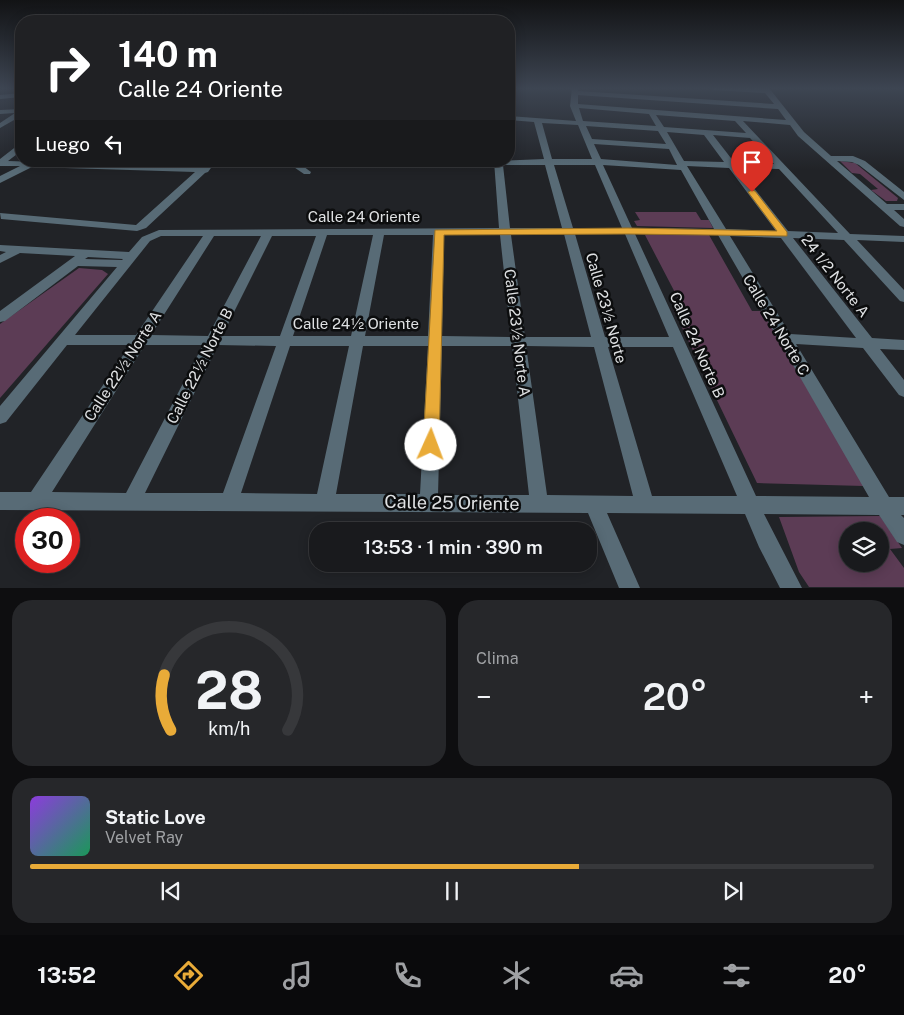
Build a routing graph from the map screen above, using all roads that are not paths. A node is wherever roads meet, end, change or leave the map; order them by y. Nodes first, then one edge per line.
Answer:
1 (567, 115) edge
2 (578, 115) edge
3 (585, 115) edge
4 (653, 115) edge
5 (694, 115) edge
6 (787, 115) edge
7 (15, 116) edge
8 (515, 118) edge
9 (737, 119) junction
10 (536, 120) junction
11 (792, 123) junction
12 (0, 126) edge
13 (660, 129) junction
14 (706, 132) junction
15 (754, 136) junction
16 (588, 141) junction
17 (671, 148) junction
18 (15, 152) edge
19 (828, 158) junction
20 (515, 162) edge
21 (549, 162) junction
22 (598, 162) junction
23 (0, 163) edge
24 (15, 163) edge
25 (682, 165) junction
26 (731, 165) junction
27 (25, 167) edge
28 (206, 167) edge
29 (299, 167) edge
30 (499, 167) edge
31 (782, 167) junction
32 (307, 172) dead end
33 (0, 180) edge
34 (904, 197) edge
35 (885, 207) junction
36 (904, 207) edge
37 (1, 216) edge
38 (904, 224) edge
39 (379, 231) junction
40 (505, 231) junction
41 (568, 231) junction
42 (628, 231) junction
43 (211, 232) junction
44 (268, 232) junction
45 (323, 232) junction
46 (439, 232) junction
47 (721, 232) junction
48 (784, 234) junction
49 (847, 237) junction
50 (904, 239) edge
51 (0, 248) edge
52 (18, 249) junction
53 (81, 257) junction
54 (0, 260) edge
55 (129, 260) junction
56 (904, 298) edge
57 (0, 318) edge
58 (785, 339) junction
59 (63, 340) junction
60 (140, 340) junction
61 (213, 340) junction
62 (285, 340) junction
63 (357, 341) junction
64 (435, 341) junction
65 (519, 341) junction
66 (599, 341) junction
67 (678, 342) junction
68 (867, 343) junction
69 (904, 345) edge
70 (904, 391) edge
71 (0, 417) edge
72 (0, 500) edge
73 (36, 500) junction
74 (132, 500) junction
75 (229, 501) junction
76 (325, 501) junction
77 (429, 502) junction
78 (539, 504) junction
79 (594, 504) junction
80 (645, 504) junction
81 (751, 505) junction
82 (884, 506) junction
83 (904, 506) edge
84 (904, 535) edge
85 (630, 588) edge
86 (792, 588) edge

1 - 10 street
2 - 16 street, Calle 24 Norte B
3 - 13 street
4 - 13 street, Calle 24 Norte C
5 - 9 street
6 - 11 street
7 - 12 street
8 - 10 street
9 - 11 street
9 - 15 street
10 - 21 street, Calle 23½ Norte
11 - 19 street
13 - 14 street
13 - 17 street, Calle 24 Norte C
14 - 15 street
14 - 26 street, 24 1/2 Norte A
15 - 31 street
16 - 17 street
16 - 22 street, Calle 24 Norte B
17 - 25 street, Calle 24 Norte C
18 - 23 street
19 - 34 street
19 - 35 street
20 - 21 street
21 - 22 street
21 - 41 street, Calle 23½ Norte
22 - 25 street
22 - 42 street, Calle 24 Norte B
23 - 24 street
25 - 26 street
25 - 47 street, Calle 24 Norte C
26 - 31 street
26 - 48 street, 24 1/2 Norte A
27 - 33 street
28 - 37 street
29 - 32 street
30 - 40 street, Calle 23½ Norte A
31 - 49 street
35 - 36 street
35 - 38 street
39 - 45 street, Calle 24 Oriente
39 - 46 street, Calle 24 Oriente
39 - 63 street
40 - 41 street, Calle 24 Oriente
40 - 46 street, Calle 24 Oriente
40 - 65 street, Calle 23½ Norte A
41 - 42 street, Calle 24 Oriente
41 - 66 street, Calle 23½ Norte
42 - 47 street, Calle 24 Oriente
42 - 67 street, Calle 24 Norte B
43 - 44 street, Calle 24 Oriente
43 - 55 street, Calle 24 Oriente
43 - 60 street, Calle 22½ Norte A
44 - 45 street, Calle 24 Oriente
44 - 61 street, Calle 22½ Norte B
45 - 62 street
46 - 64 street
47 - 48 street, Calle 24 Oriente
47 - 58 street, Calle 24 Norte C
48 - 49 street, Calle 24 Oriente
48 - 68 street, 24 1/2 Norte A
49 - 50 street, Calle 24 Oriente
49 - 56 street
51 - 52 street
52 - 53 street
52 - 54 street
53 - 55 street
53 - 57 street
55 - 59 street
58 - 68 street
58 - 82 street, Calle 24 Norte C
59 - 60 street, Calle 24½ Oriente
59 - 71 street
60 - 61 street, Calle 24½ Oriente
60 - 73 street, Calle 22½ Norte A
61 - 62 street, Calle 24½ Oriente
61 - 74 street, Calle 22½ Norte B
62 - 63 street, Calle 24½ Oriente
62 - 75 street
63 - 64 street, Calle 24½ Oriente
63 - 76 street
64 - 65 street, Calle 24½ Oriente
64 - 77 street
65 - 66 street, Calle 24½ Oriente
65 - 78 street, Calle 23½ Norte A
66 - 67 street, Calle 24½ Oriente
66 - 80 street, Calle 23½ Norte
67 - 81 street, Calle 24 Norte B
68 - 69 street
68 - 70 street, 24 1/2 Norte A
72 - 73 street, Calle 25 Oriente
73 - 74 street, Calle 25 Oriente
74 - 75 street, Calle 25 Oriente
75 - 76 street, Calle 25 Oriente
76 - 77 street, Calle 25 Oriente
77 - 78 street, Calle 25 Oriente
78 - 79 street, Calle 25 Oriente
79 - 80 street, Calle 25 Oriente
79 - 85 street
80 - 81 street, Calle 25 Oriente
81 - 82 street, Calle 25 Oriente
81 - 86 street, Calle 24 Norte B
82 - 83 street, Calle 25 Oriente
82 - 84 street, Calle 24 Norte C

